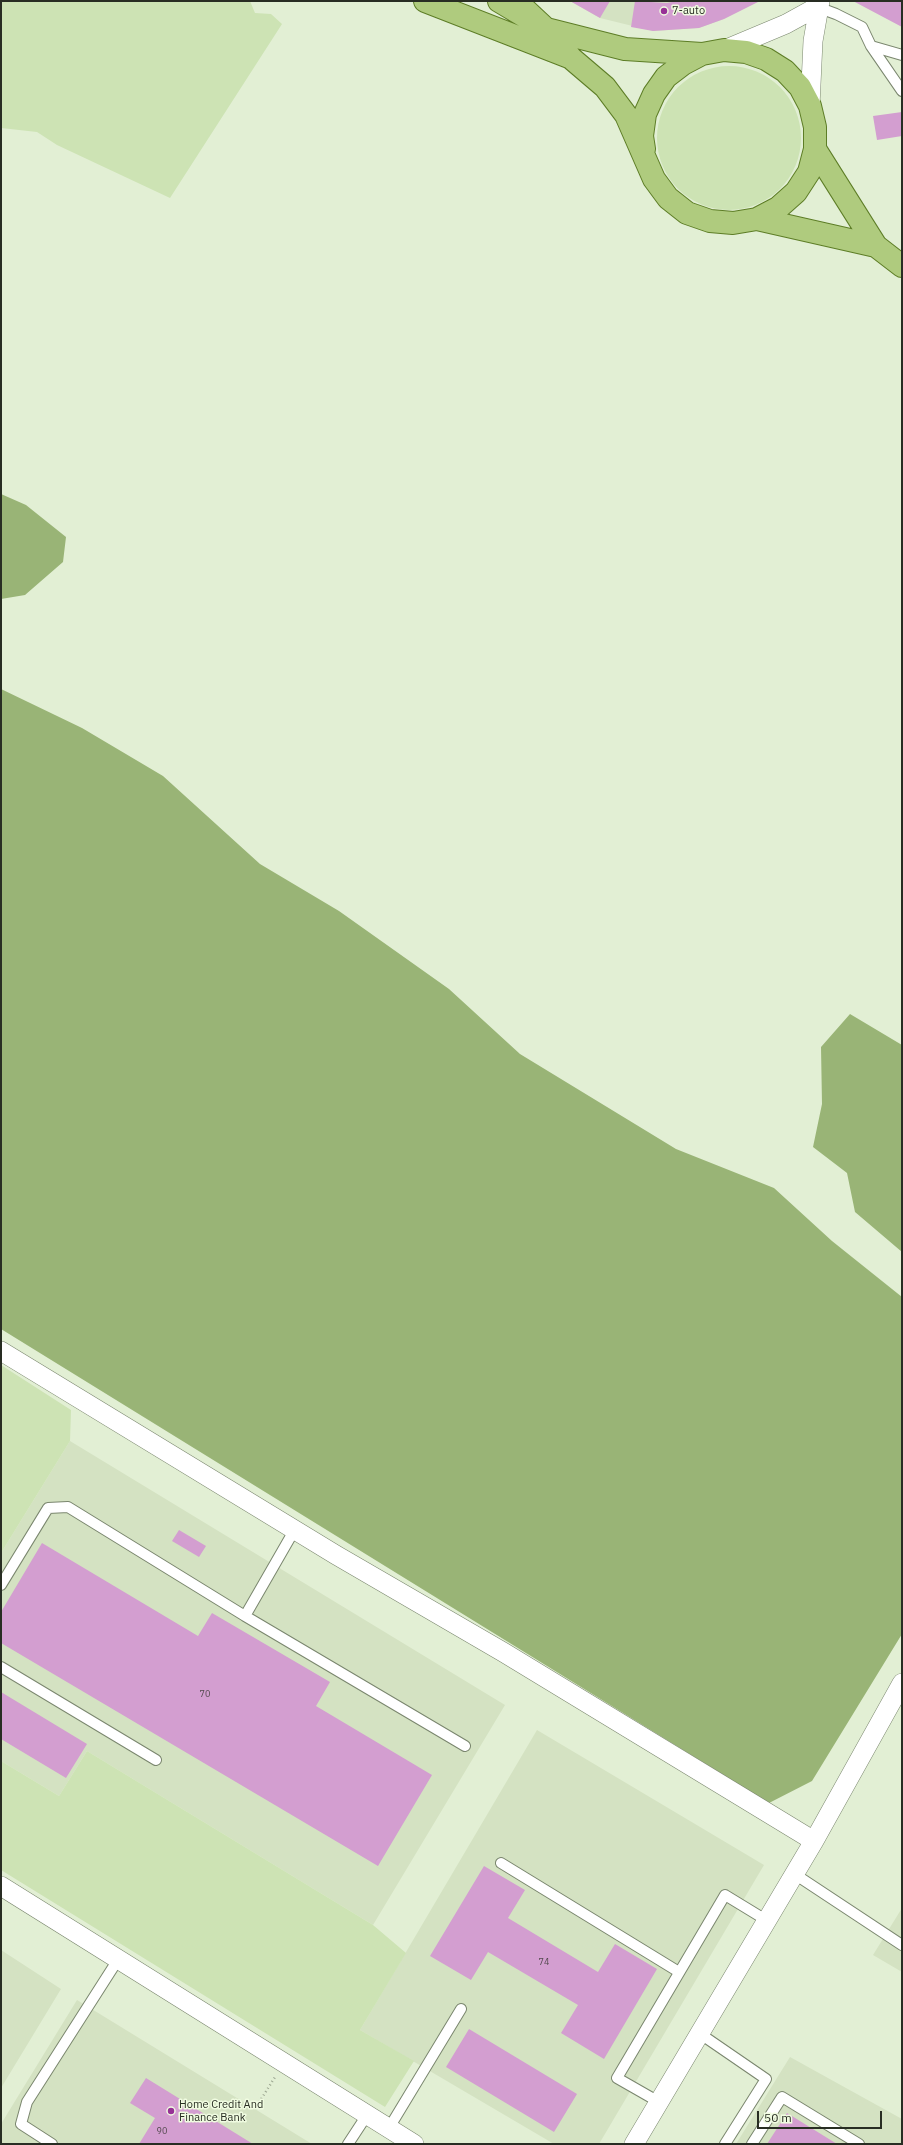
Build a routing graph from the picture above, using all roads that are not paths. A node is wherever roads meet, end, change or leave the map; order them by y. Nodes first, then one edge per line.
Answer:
1 (425, 1) edge
2 (500, 1) edge
3 (516, 1) edge
4 (818, 4) edge
5 (546, 28) junction
6 (871, 46) junction
7 (724, 50) junction
8 (702, 54) junction
9 (902, 56) edge
10 (571, 58) junction
11 (902, 91) edge
12 (810, 106) junction
13 (815, 149) junction
14 (645, 157) junction
15 (757, 219) junction
16 (876, 246) junction
17 (902, 266) edge
18 (1, 1351) edge
19 (295, 1529) junction
20 (1, 1585) edge
21 (245, 1616) junction
22 (1, 1667) edge
23 (902, 1683) edge
24 (464, 1746) dead end
25 (156, 1760) dead end
26 (814, 1841) junction
27 (501, 1863) dead end
28 (793, 1874) junction
29 (1, 1886) edge
30 (766, 1920) junction
31 (902, 1945) edge
32 (119, 1958) junction
33 (680, 1972) junction
34 (462, 2009) dead end
35 (699, 2034) junction
36 (659, 2102) junction
37 (367, 2115) junction
38 (389, 2128) junction
39 (52, 2144) edge
40 (348, 2144) edge
41 (414, 2144) edge
42 (634, 2144) edge
43 (725, 2144) edge
44 (752, 2144) edge
45 (859, 2144) edge

1 - 10 main road
2 - 5 main road
3 - 5 main road
4 - 6 lane
4 - 7 street
4 - 12 street
5 - 8 main road
5 - 10 main road
6 - 9 lane
6 - 11 lane
7 - 8 main road
7 - 12 main road
8 - 14 main road
10 - 14 main road
12 - 13 main road
13 - 15 main road
13 - 16 main road
14 - 15 main road
15 - 16 main road
16 - 17 main road
18 - 19 street
19 - 21 lane
19 - 26 street
20 - 21 lane
21 - 24 lane
22 - 25 lane
23 - 26 street
26 - 28 street
27 - 33 lane
28 - 30 street
28 - 31 lane
29 - 32 street
30 - 33 lane
30 - 35 street
32 - 37 street
32 - 39 lane
33 - 36 lane
34 - 38 lane
35 - 36 street
35 - 43 lane
36 - 42 street
37 - 38 street
37 - 40 lane
38 - 41 street
44 - 45 lane

